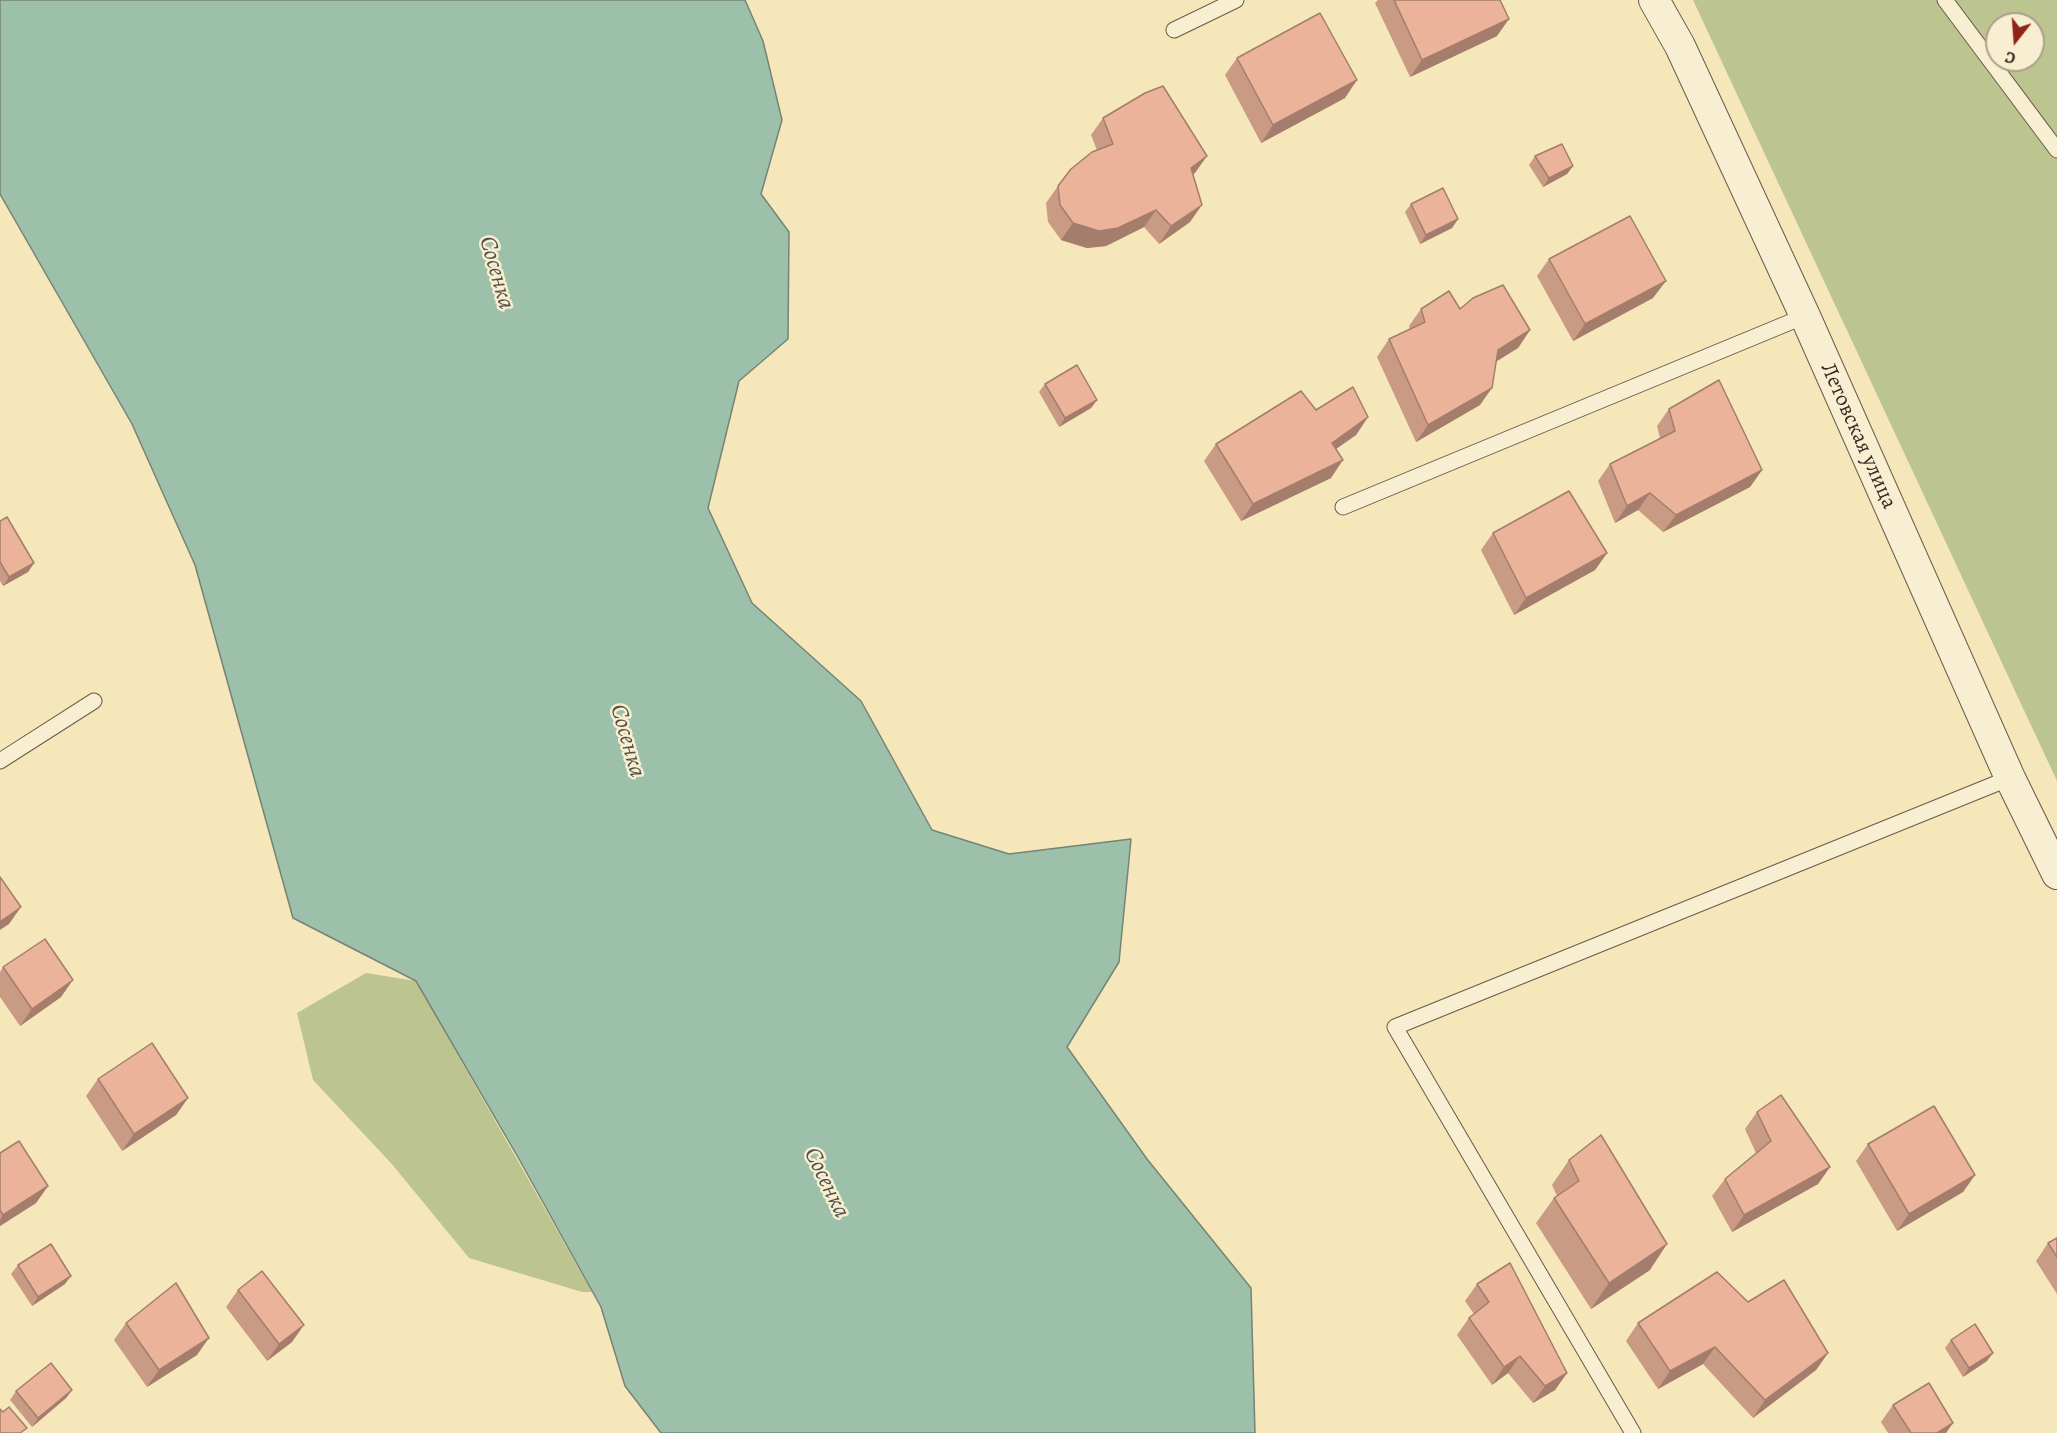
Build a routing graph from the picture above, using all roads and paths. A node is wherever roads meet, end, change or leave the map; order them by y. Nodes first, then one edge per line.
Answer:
1 (1236, 0) edge
2 (1654, 0) edge
3 (1945, 0) edge
4 (1174, 30) dead end
5 (2057, 150) edge
6 (1805, 315) junction
7 (1342, 507) dead end
8 (94, 701) dead end
9 (0, 761) edge
10 (2010, 778) junction
11 (2057, 874) edge
12 (1633, 1433) edge

1 - 4 lane
2 - 6 street, Летовская улица
3 - 5 lane
6 - 7 lane
6 - 10 street, Летовская улица
8 - 9 lane
10 - 11 street, Летовская улица
10 - 12 lane

